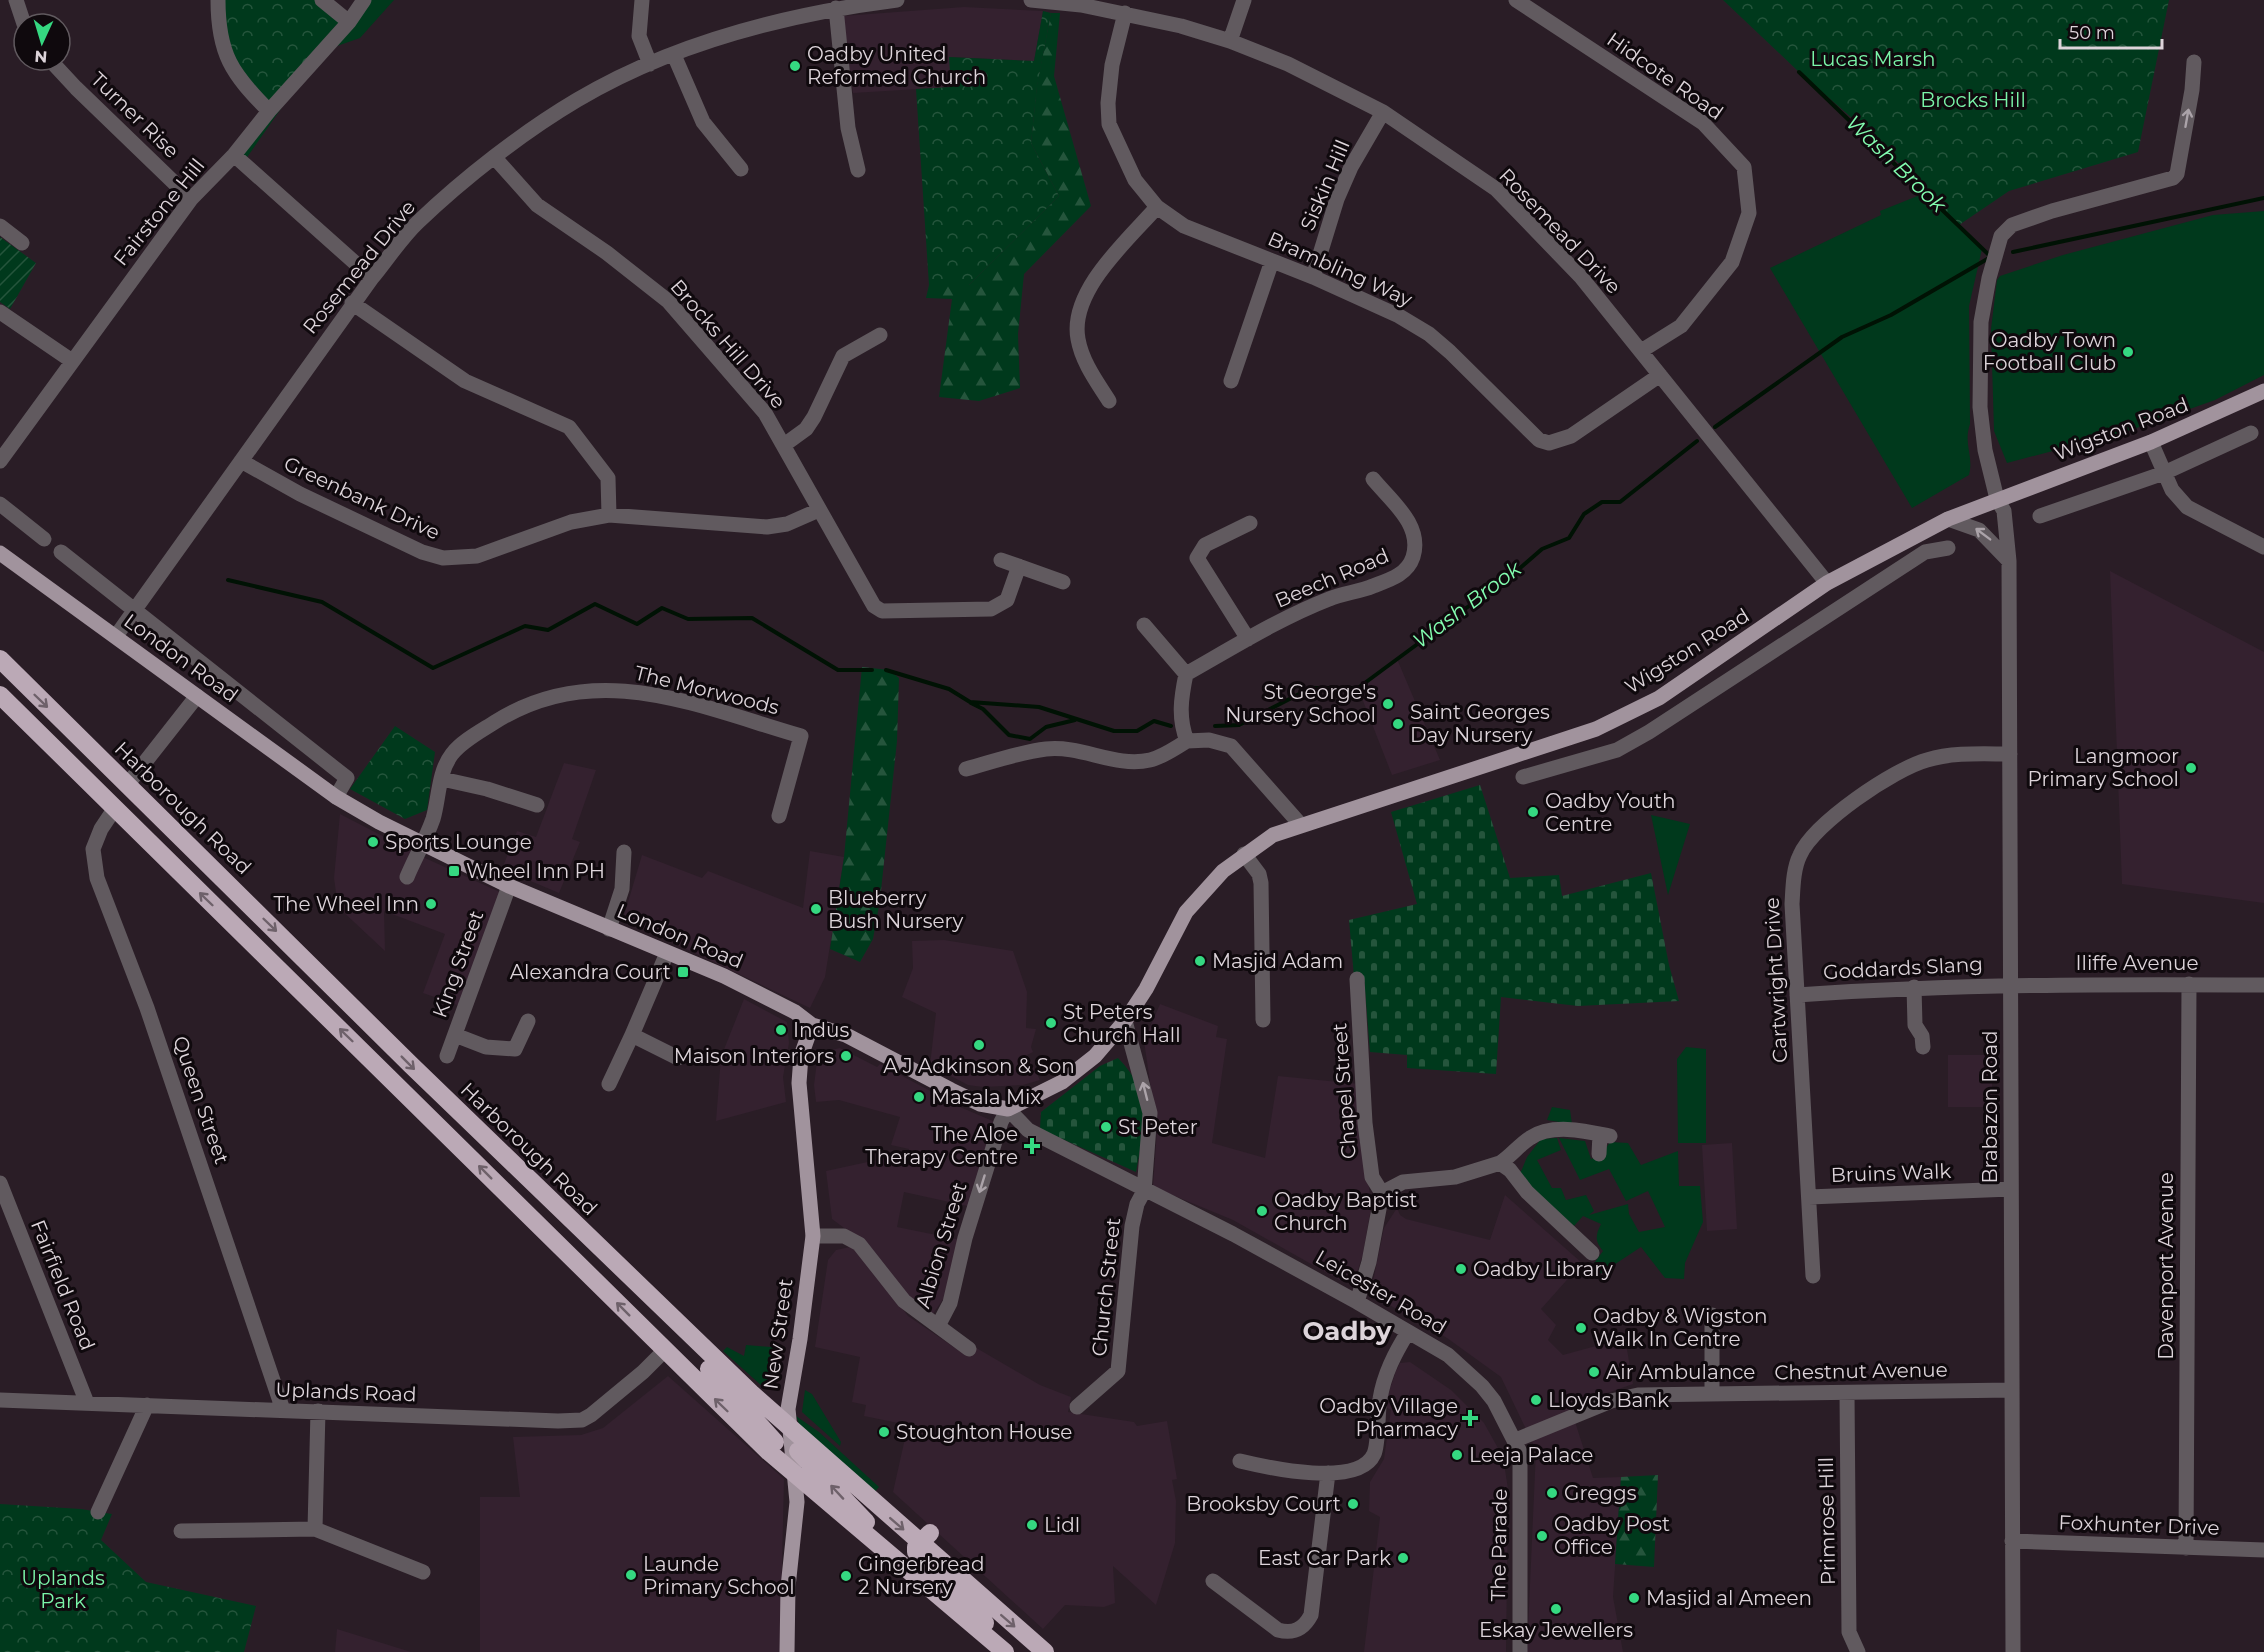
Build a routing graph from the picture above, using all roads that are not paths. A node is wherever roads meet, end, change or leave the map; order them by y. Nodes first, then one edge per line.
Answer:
1 (218, 0) edge
2 (322, 0) edge
3 (364, 0) edge
4 (642, 0) edge
5 (897, 0) edge
6 (1031, 0) edge
7 (1244, 0) edge
8 (1516, 0) edge
9 (1082, 2) edge
10 (836, 8) junction
11 (1125, 13) junction
12 (349, 22) junction
13 (1230, 41) junction
14 (674, 55) junction
15 (2194, 62) dead end
16 (650, 64) junction
17 (61, 72) edge
18 (269, 111) junction
19 (1383, 112) junction
20 (234, 155) junction
21 (495, 158) junction
22 (741, 169) dead end
23 (858, 170) dead end
24 (191, 199) junction
25 (1156, 207) junction
26 (0, 226) edge
27 (22, 243) dead end
28 (1272, 261) junction
29 (1313, 277) junction
30 (372, 278) junction
31 (352, 303) junction
32 (0, 312) edge
33 (880, 334) dead end
34 (1641, 351) junction
35 (72, 361) junction
36 (1660, 375) junction
37 (1231, 381) dead end
38 (2264, 391) edge
39 (1109, 401) dead end
40 (2251, 433) dead end
41 (2151, 442) junction
42 (784, 445) junction
43 (0, 461) edge
44 (241, 461) junction
45 (2164, 473) junction
46 (1373, 479) dead end
47 (1998, 499) junction
48 (0, 504) edge
49 (819, 510) junction
50 (609, 515) junction
51 (2040, 516) dead end
52 (1948, 519) junction
53 (1250, 523) dead end
54 (44, 539) dead end
55 (1948, 548) dead end
56 (2264, 548) edge
57 (61, 552) dead end
58 (0, 553) edge
59 (1001, 560) dead end
60 (2009, 561) junction
61 (1019, 566) junction
62 (1063, 582) dead end
63 (1827, 583) junction
64 (134, 610) junction
65 (1144, 625) dead end
66 (116, 636) junction
67 (1248, 639) junction
68 (1729, 652) junction
69 (0, 659) edge
70 (1743, 670) junction
71 (1186, 674) junction
72 (197, 696) junction
73 (3, 697) edge
74 (1187, 741) junction
75 (1562, 742) junction
76 (2010, 754) junction
77 (1570, 764) junction
78 (966, 769) dead end
79 (1523, 777) dead end
80 (442, 779) junction
81 (127, 785) junction
82 (336, 797) junction
83 (537, 805) dead end
84 (115, 808) junction
85 (779, 816) dead end
86 (1300, 824) junction
87 (422, 844) junction
88 (624, 852) dead end
89 (1244, 854) junction
90 (406, 878) dead end
91 (509, 886) junction
92 (609, 929) junction
93 (667, 953) junction
94 (1357, 979) dead end
95 (2010, 984) junction
96 (2189, 984) junction
97 (2264, 985) edge
98 (1914, 987) junction
99 (1797, 995) junction
100 (1263, 1020) dead end
101 (528, 1021) dead end
102 (1125, 1021) junction
103 (812, 1025) junction
104 (455, 1035) junction
105 (632, 1035) junction
106 (1923, 1047) dead end
107 (447, 1056) dead end
108 (678, 1058) dead end
109 (609, 1084) dead end
110 (1008, 1109) junction
111 (1599, 1154) dead end
112 (1500, 1163) junction
113 (0, 1183) edge
114 (2011, 1189) junction
115 (1144, 1191) junction
116 (1382, 1194) junction
117 (1809, 1197) junction
118 (555, 1205) junction
119 (6, 1216) edge
120 (813, 1236) junction
121 (1592, 1254) dead end
122 (1813, 1276) dead end
123 (1357, 1302) junction
124 (1712, 1315) dead end
125 (938, 1326) junction
126 (668, 1327) junction
127 (1408, 1332) junction
128 (684, 1343) junction
129 (704, 1347) junction
130 (969, 1349) dead end
131 (665, 1350) junction
132 (2012, 1390) junction
133 (1712, 1393) junction
134 (1847, 1393) junction
135 (0, 1400) edge
136 (87, 1403) junction
137 (147, 1405) junction
138 (1077, 1407) dead end
139 (283, 1410) junction
140 (318, 1411) junction
141 (1516, 1440) junction
142 (792, 1452) junction
143 (1240, 1461) dead end
144 (1328, 1473) junction
145 (98, 1512) dead end
146 (315, 1529) junction
147 (181, 1531) dead end
148 (925, 1538) junction
149 (2012, 1541) junction
150 (2186, 1548) junction
151 (2264, 1550) edge
152 (423, 1572) dead end
153 (1214, 1581) dead end
154 (951, 1608) junction
155 (1854, 1651) edge
156 (787, 1652) edge
157 (1007, 1652) edge
158 (1045, 1652) edge
159 (1520, 1652) edge
160 (2013, 1652) edge

1 - 18 street
2 - 12 street
3 - 12 street, Fairstone Hill
4 - 16 street
5 - 10 street, Rosemead Drive
6 - 9 street, Rosemead Drive
7 - 13 street
8 - 34 street, Hidcote Road
9 - 11 street, Rosemead Drive
10 - 14 street, Rosemead Drive
10 - 23 street
11 - 13 street, Rosemead Drive
11 - 25 street, Brambling Way
12 - 18 street, Fairstone Hill
13 - 19 street, Rosemead Drive
14 - 16 street, Rosemead Drive
14 - 22 street
47 -> 15 street, Brabazon Road
16 - 21 street, Rosemead Drive
17 - 24 street, Turner Rise
18 - 20 street, Fairstone Hill
19 - 29 street, Siskin Hill
19 - 34 street, Rosemead Drive
20 - 24 street, Fairstone Hill
20 - 30 street
21 - 30 street, Rosemead Drive
21 - 42 street, Brocks Hill Drive
24 - 35 street, Fairstone Hill
25 - 28 street, Brambling Way
25 - 39 street
26 - 27 street
28 - 29 street, Brambling Way
28 - 37 street
29 - 36 street, Brambling Way
30 - 31 street, Rosemead Drive
31 - 44 street, Rosemead Drive
31 - 50 street
32 - 35 street
33 - 42 street
34 - 36 street, Rosemead Drive
35 - 43 street, Fairstone Hill
36 - 63 street, Rosemead Drive
38 - 41 main road, Wigston Road
40 - 45 street
41 - 45 street
41 - 47 main road, Wigston Road
42 - 49 street, Brocks Hill Drive
44 - 50 street, Greenbank Drive
44 - 64 street, Rosemead Drive
45 - 51 street
45 - 56 street
46 - 67 street, Beech Road
47 - 52 main road, Wigston Road
47 - 60 street, Brabazon Road
48 - 54 street
49 - 50 street, Greenbank Drive
49 - 61 street, Brocks Hill Drive
60 -> 52 street
52 - 63 main road, Wigston Road
53 - 67 street
55 - 70 street
57 - 64 street, London Road
58 - 66 main road, London Road
59 - 61 street
60 - 76 street, Brabazon Road
61 - 62 street
63 - 68 main road, Wigston Road
64 - 66 street, Rosemead Drive
64 - 82 street, London Road
65 - 71 street
66 - 72 main road, London Road
67 - 71 street, Beech Road
68 - 70 street
68 - 75 main road, Wigston Road
69 -> 81 highway, Harborough Road
70 - 77 street
71 - 74 street
72 - 81 street
72 - 82 main road, London Road
73 - 84 highway, Harborough Road
74 - 78 street
74 - 86 street
75 - 77 street
75 - 86 main road, Wigston Road
76 - 95 street, Brabazon Road
76 - 99 street, Cartwright Drive
77 - 79 street
80 - 83 street
80 - 85 street, The Morwoods
80 - 87 street, The Morwoods
81 -> 118 highway, Harborough Road
82 - 87 main road, London Road
131 -> 84 highway, Harborough Road
84 - 139 street, Queen Street
86 - 89 main road, Wigston Road
87 - 90 street, The Morwoods
87 - 91 main road, London Road
88 - 92 street
89 - 100 street
89 - 102 main road, Wigston Road
91 - 92 main road, London Road
91 - 104 street, King Street
92 - 93 main road, London Road
93 - 103 main road, London Road
93 - 105 street
94 - 116 street, Chapel Street
95 - 96 street, Iliffe Avenue
95 - 98 street, Goddards Slang
95 - 114 street, Brabazon Road
96 - 97 street, Iliffe Avenue
96 - 150 street, Davenport Avenue
98 - 99 street, Goddards Slang
98 - 106 street
99 - 117 street, Cartwright Drive
101 - 104 street
102 - 110 main road, Wigston Road
115 -> 102 street, Church Street
103 - 110 main road, London Road
103 - 120 main road, New Street
104 - 107 street, King Street
105 - 108 street
105 - 109 street
110 - 115 street, Leicester Road
110 -> 125 street, Albion Street
111 - 112 street
112 - 116 street
112 - 121 street
113 - 119 street, Fairfield Road
114 - 117 street, Bruins Walk
114 - 132 street, Brabazon Road
115 - 123 street, Leicester Road
115 - 138 street, Church Street
116 - 123 street
117 - 122 street, Cartwright Drive
118 - 126 highway
118 - 129 highway, Harborough Road
119 - 136 street, Fairfield Road
120 - 125 street
120 - 142 main road, New Street
123 - 127 street, Leicester Road
124 - 133 street
125 - 130 street
126 - 128 highway
126 - 131 highway
127 - 141 street, Leicester Road
127 - 144 street
128 - 129 highway
128 - 131 highway
128 - 142 highway
129 - 142 highway, Harborough Road
131 - 140 street, Uplands Road
142 -> 131 highway, Harborough Road
132 - 134 street, Chestnut Avenue
132 - 149 street, Brabazon Road
133 - 134 street, Chestnut Avenue
133 - 141 street, Chestnut Avenue
134 - 155 street, Primrose Hill
135 - 136 street, Uplands Road
136 - 137 street, Uplands Road
137 - 139 street, Uplands Road
137 - 145 street
139 - 140 street, Uplands Road
140 - 146 street
141 - 159 street, The Parade
142 -> 148 highway, Harborough Road
142 - 154 highway, Harborough Road
154 -> 142 highway
142 - 156 main road, New Street
143 - 144 street
144 - 153 street
146 - 147 street
146 - 152 street
148 - 157 highway
148 -> 158 highway, Harborough Road
149 - 150 street, Foxhunter Drive
149 - 160 street, Brabazon Road
150 - 151 street, Foxhunter Drive
154 - 157 highway, Harborough Road

